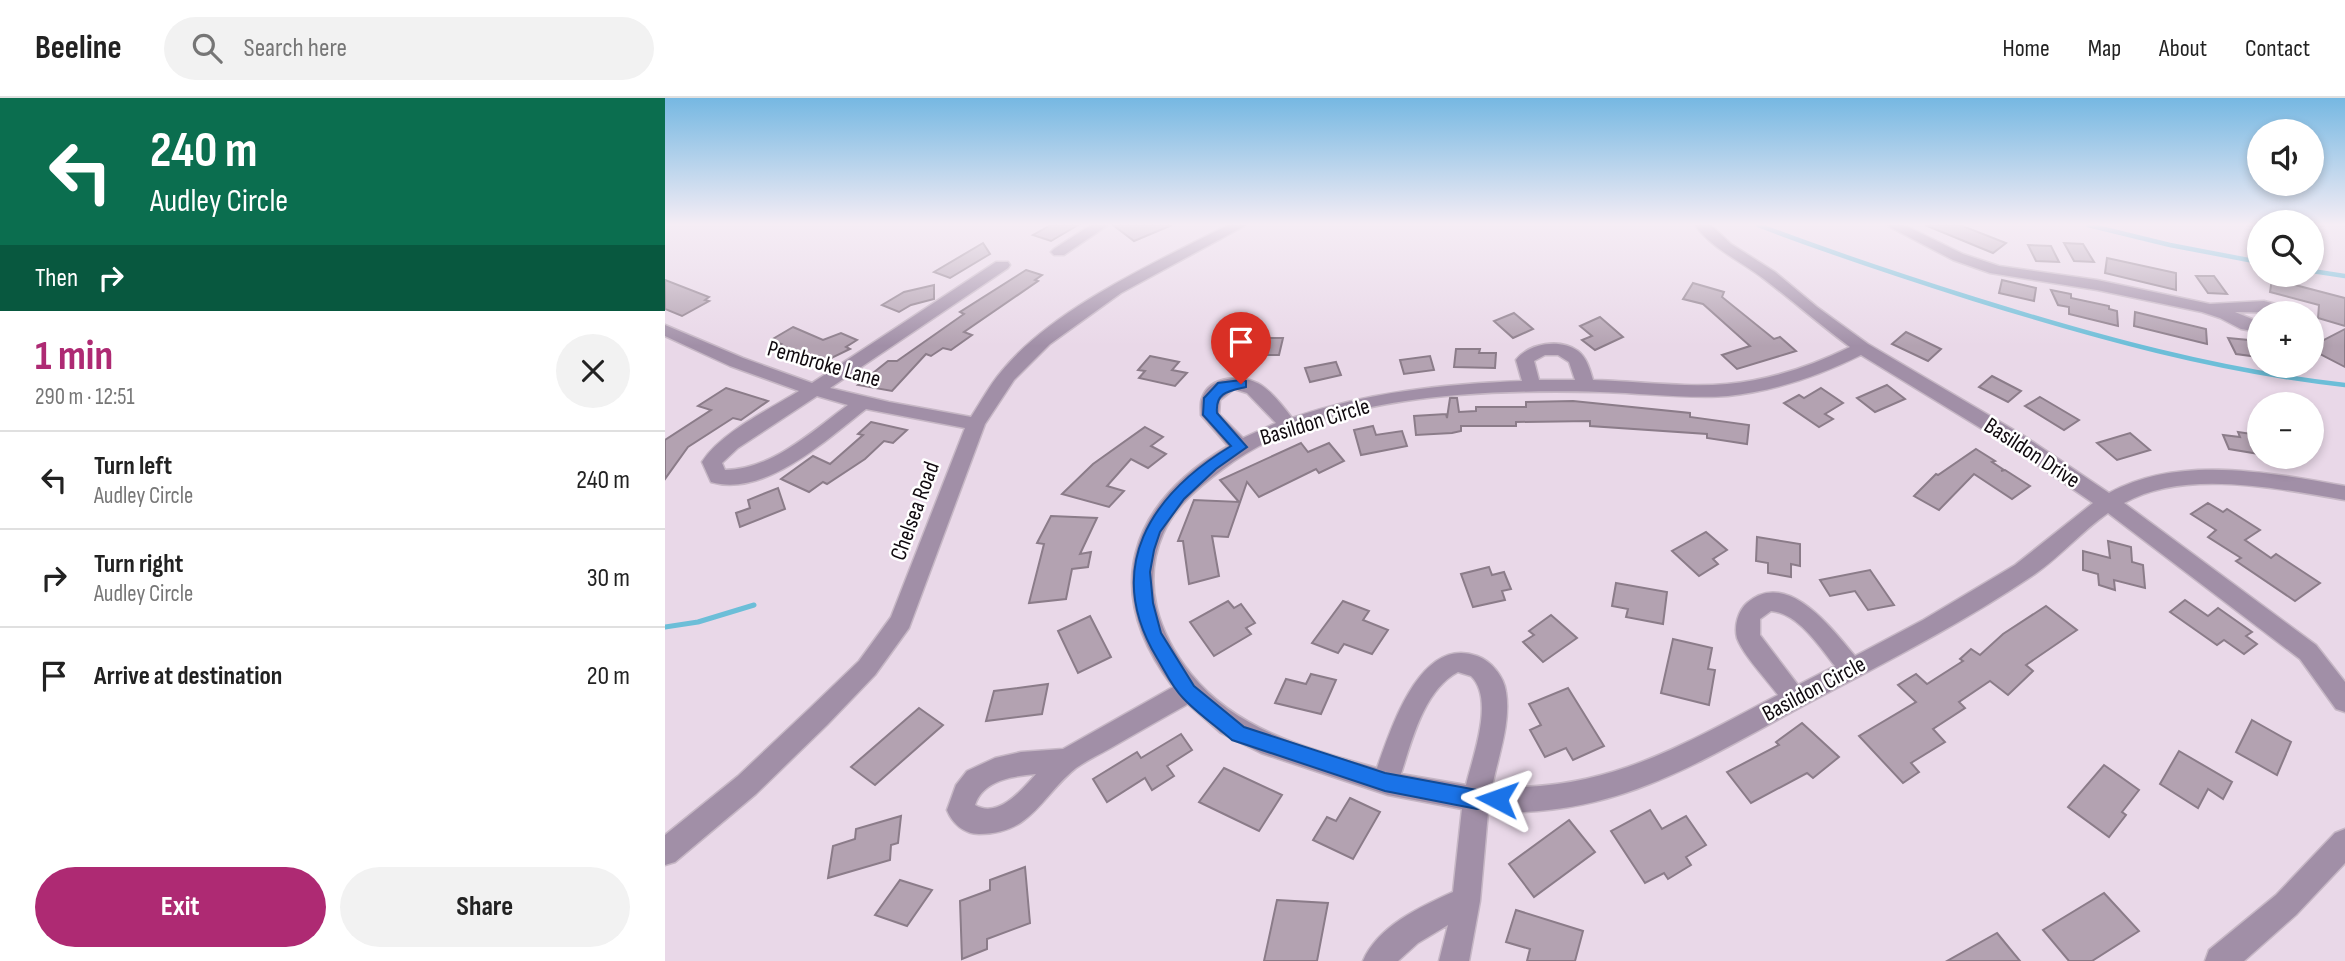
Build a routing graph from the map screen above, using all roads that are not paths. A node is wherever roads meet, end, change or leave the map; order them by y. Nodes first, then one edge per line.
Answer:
1 (1002, 265) dead end
2 (1162, 265) edge
3 (1754, 265) edge
4 (1982, 265) edge
5 (2247, 307) edge
6 (2206, 308) junction
7 (2247, 325) edge
8 (665, 330) edge
9 (1862, 348) junction
10 (1532, 386) junction
11 (1586, 386) junction
12 (813, 389) junction
13 (862, 403) junction
14 (976, 424) junction
15 (1289, 426) junction
16 (1240, 447) junction
17 (2345, 493) edge
18 (2109, 503) junction
19 (1851, 669) junction
20 (1188, 691) junction
21 (1794, 698) junction
22 (2345, 701) edge
23 (1067, 760) dead end
24 (1385, 782) junction
25 (1477, 800) junction
26 (2345, 842) edge
27 (665, 852) edge
28 (1466, 901) junction
29 (1378, 961) edge
30 (1454, 961) edge
31 (2220, 961) edge

1 - 12 street
2 - 14 street, Chelsea Road
3 - 9 street, Basildon Drive
4 - 6 street
5 - 6 street
6 - 7 street
8 - 12 street, Pembroke Lane
9 - 11 street, Basildon Circle
9 - 18 street, Basildon Drive
10 - 11 street, Basildon Circle
10 - 11 street
10 - 15 street, Basildon Circle
12 - 13 street, Pembroke Lane
12 - 13 street
13 - 14 street, Pembroke Lane
14 - 27 street, Chelsea Road
15 - 16 street, Basildon Circle
15 - 16 street
16 - 20 street, Basildon Circle
17 - 18 street, Basildon Circle
18 - 19 street, Basildon Circle
18 - 22 street, Basildon Drive
19 - 21 street, Basildon Circle
19 - 21 street
20 - 23 street
20 - 24 street, Basildon Circle
21 - 25 street, Basildon Circle
24 - 25 street, Basildon Circle
24 - 25 street
25 - 28 street
26 - 31 street
28 - 29 street
28 - 30 street

